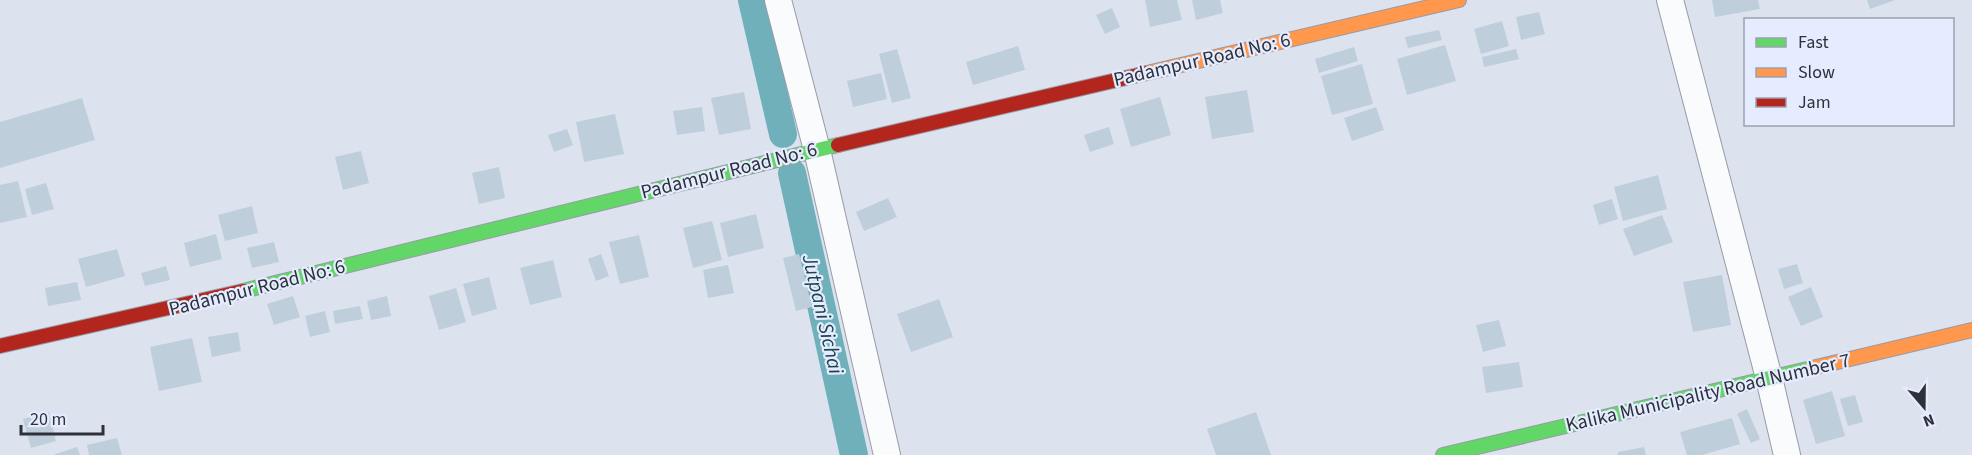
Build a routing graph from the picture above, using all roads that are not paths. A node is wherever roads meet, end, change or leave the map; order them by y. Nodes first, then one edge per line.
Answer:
1 (778, 0) edge
2 (1459, 0) edge
3 (1670, 0) edge
4 (817, 150) junction
5 (1972, 330) edge
6 (0, 346) edge
7 (1769, 378) junction
8 (887, 455) edge
9 (1443, 455) edge
10 (1787, 455) edge

1 - 4 street
2 - 4 street, Padampur Road No: 6
3 - 7 street
4 - 6 street, Padampur Road No: 6
4 - 8 street
5 - 7 street, Kalika Municipality Road Number 7
7 - 9 street, Kalika Municipality Road Number 7
7 - 10 street

